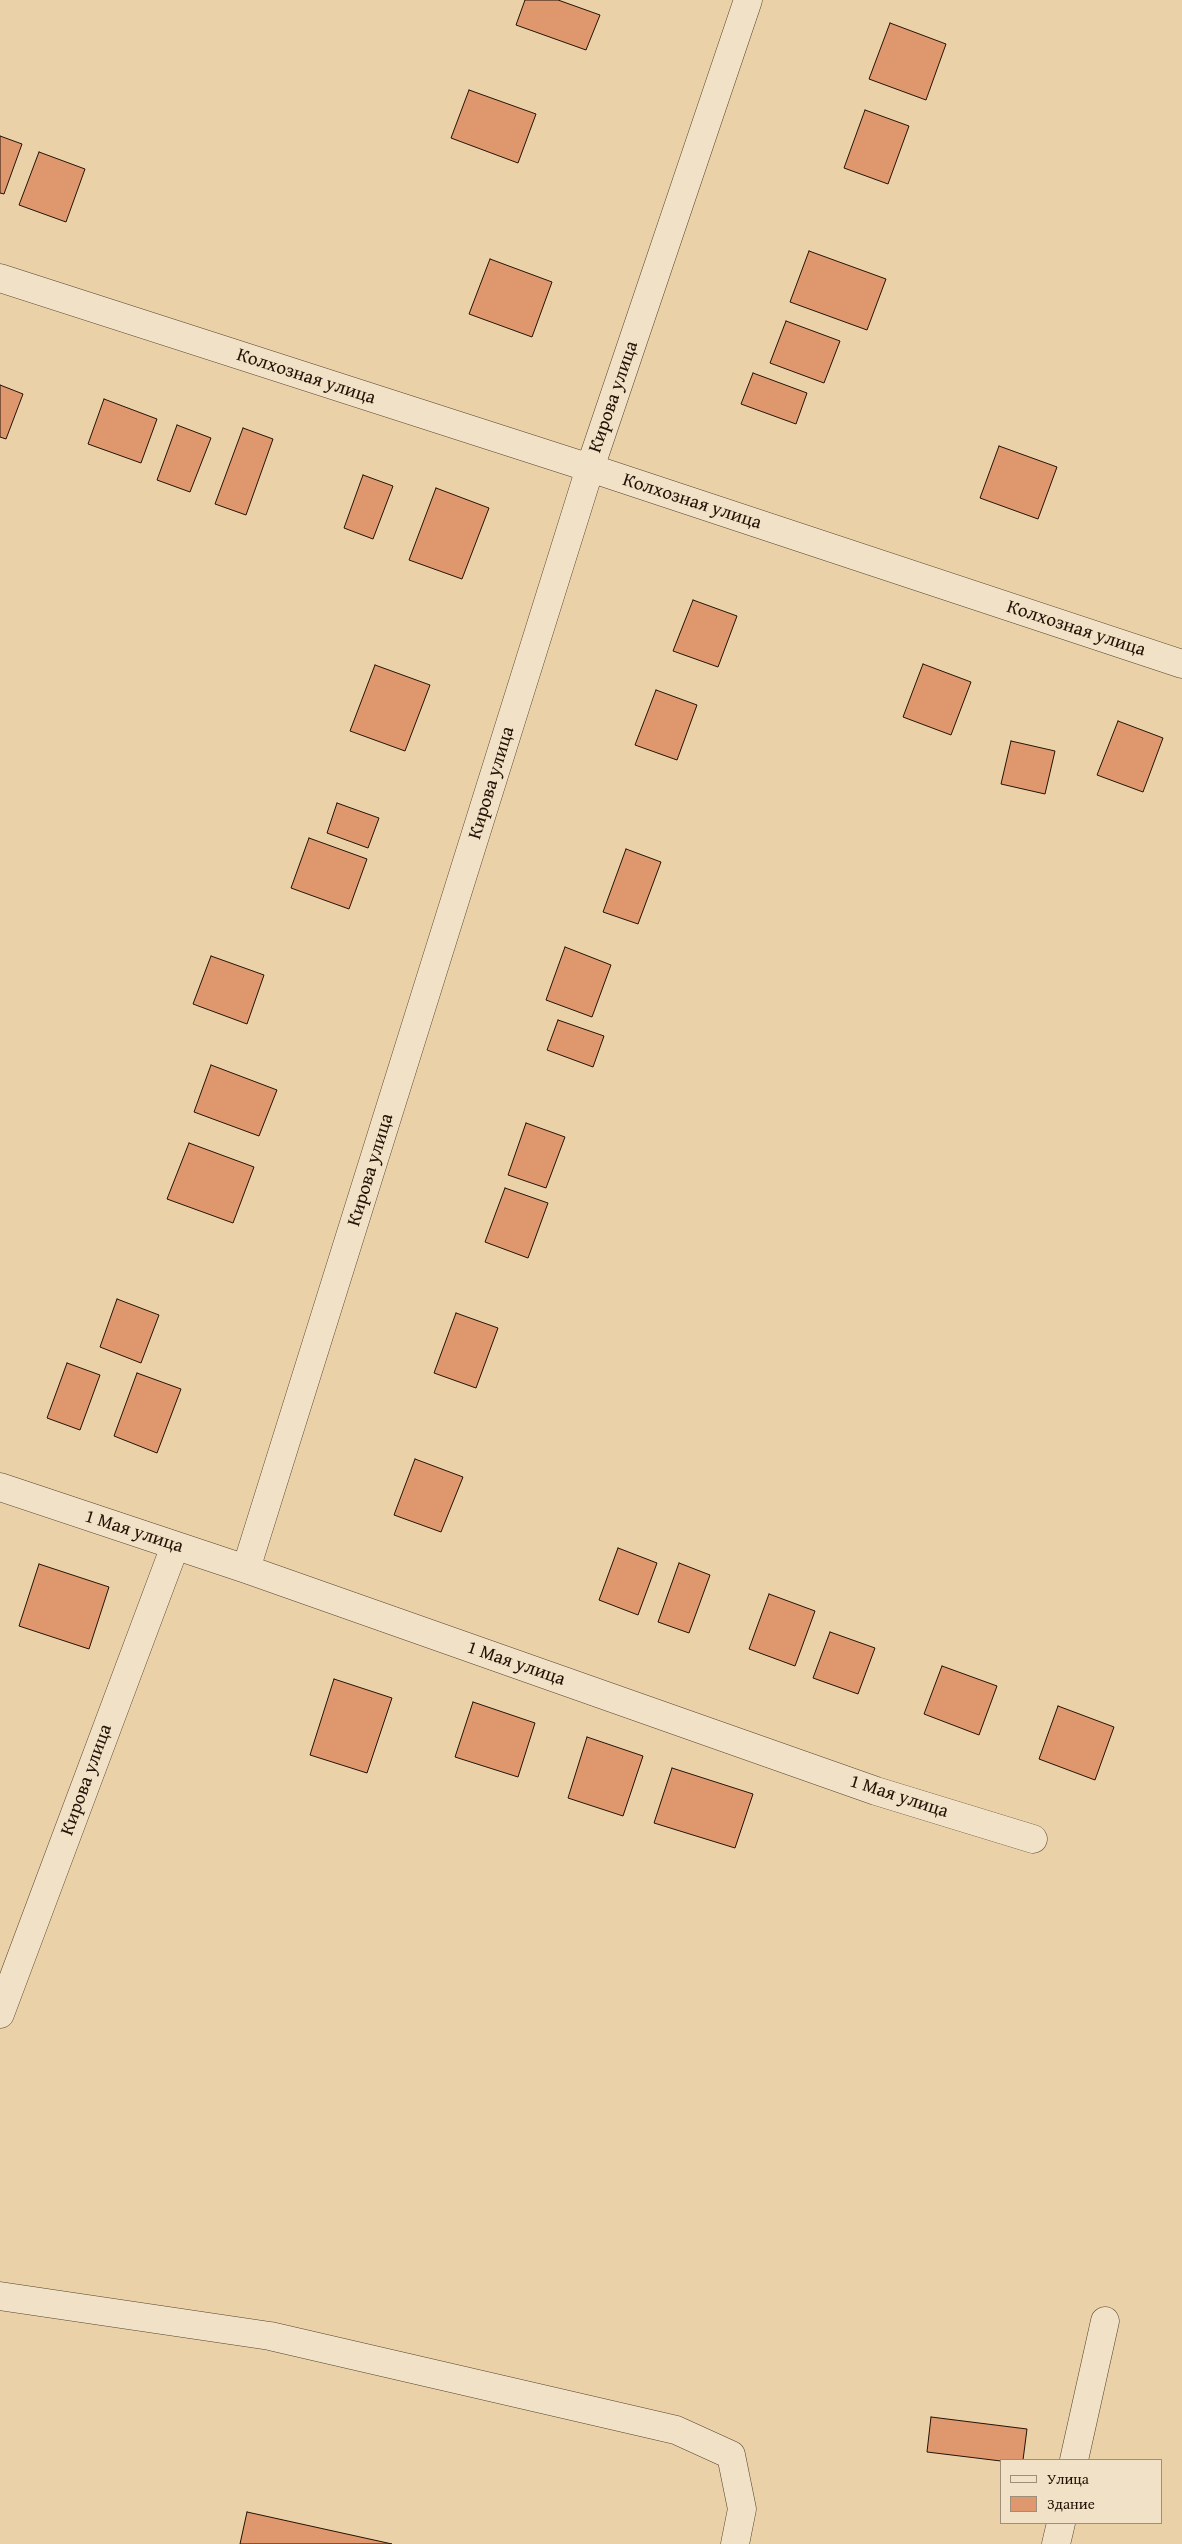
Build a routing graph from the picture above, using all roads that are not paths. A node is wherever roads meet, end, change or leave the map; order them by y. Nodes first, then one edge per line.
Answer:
1 (748, 0) edge
2 (0, 278) edge
3 (590, 468) junction
4 (1182, 664) edge
5 (0, 1487) edge
6 (175, 1546) junction
7 (246, 1569) junction
8 (1033, 1839) dead end
9 (0, 2014) edge
10 (0, 2296) edge
11 (1104, 2321) dead end
12 (1074, 2459) edge
13 (1061, 2524) edge
14 (735, 2544) edge
15 (1056, 2544) edge

1 - 3 street, Кирова улица
2 - 3 street, Колхозная улица
3 - 4 street, Колхозная улица
3 - 7 street, Кирова улица
5 - 6 street, 1 Мая улица
6 - 7 street, 1 Мая улица
6 - 9 street, Кирова улица
7 - 8 street, 1 Мая улица
10 - 14 street
11 - 12 street
13 - 15 street

